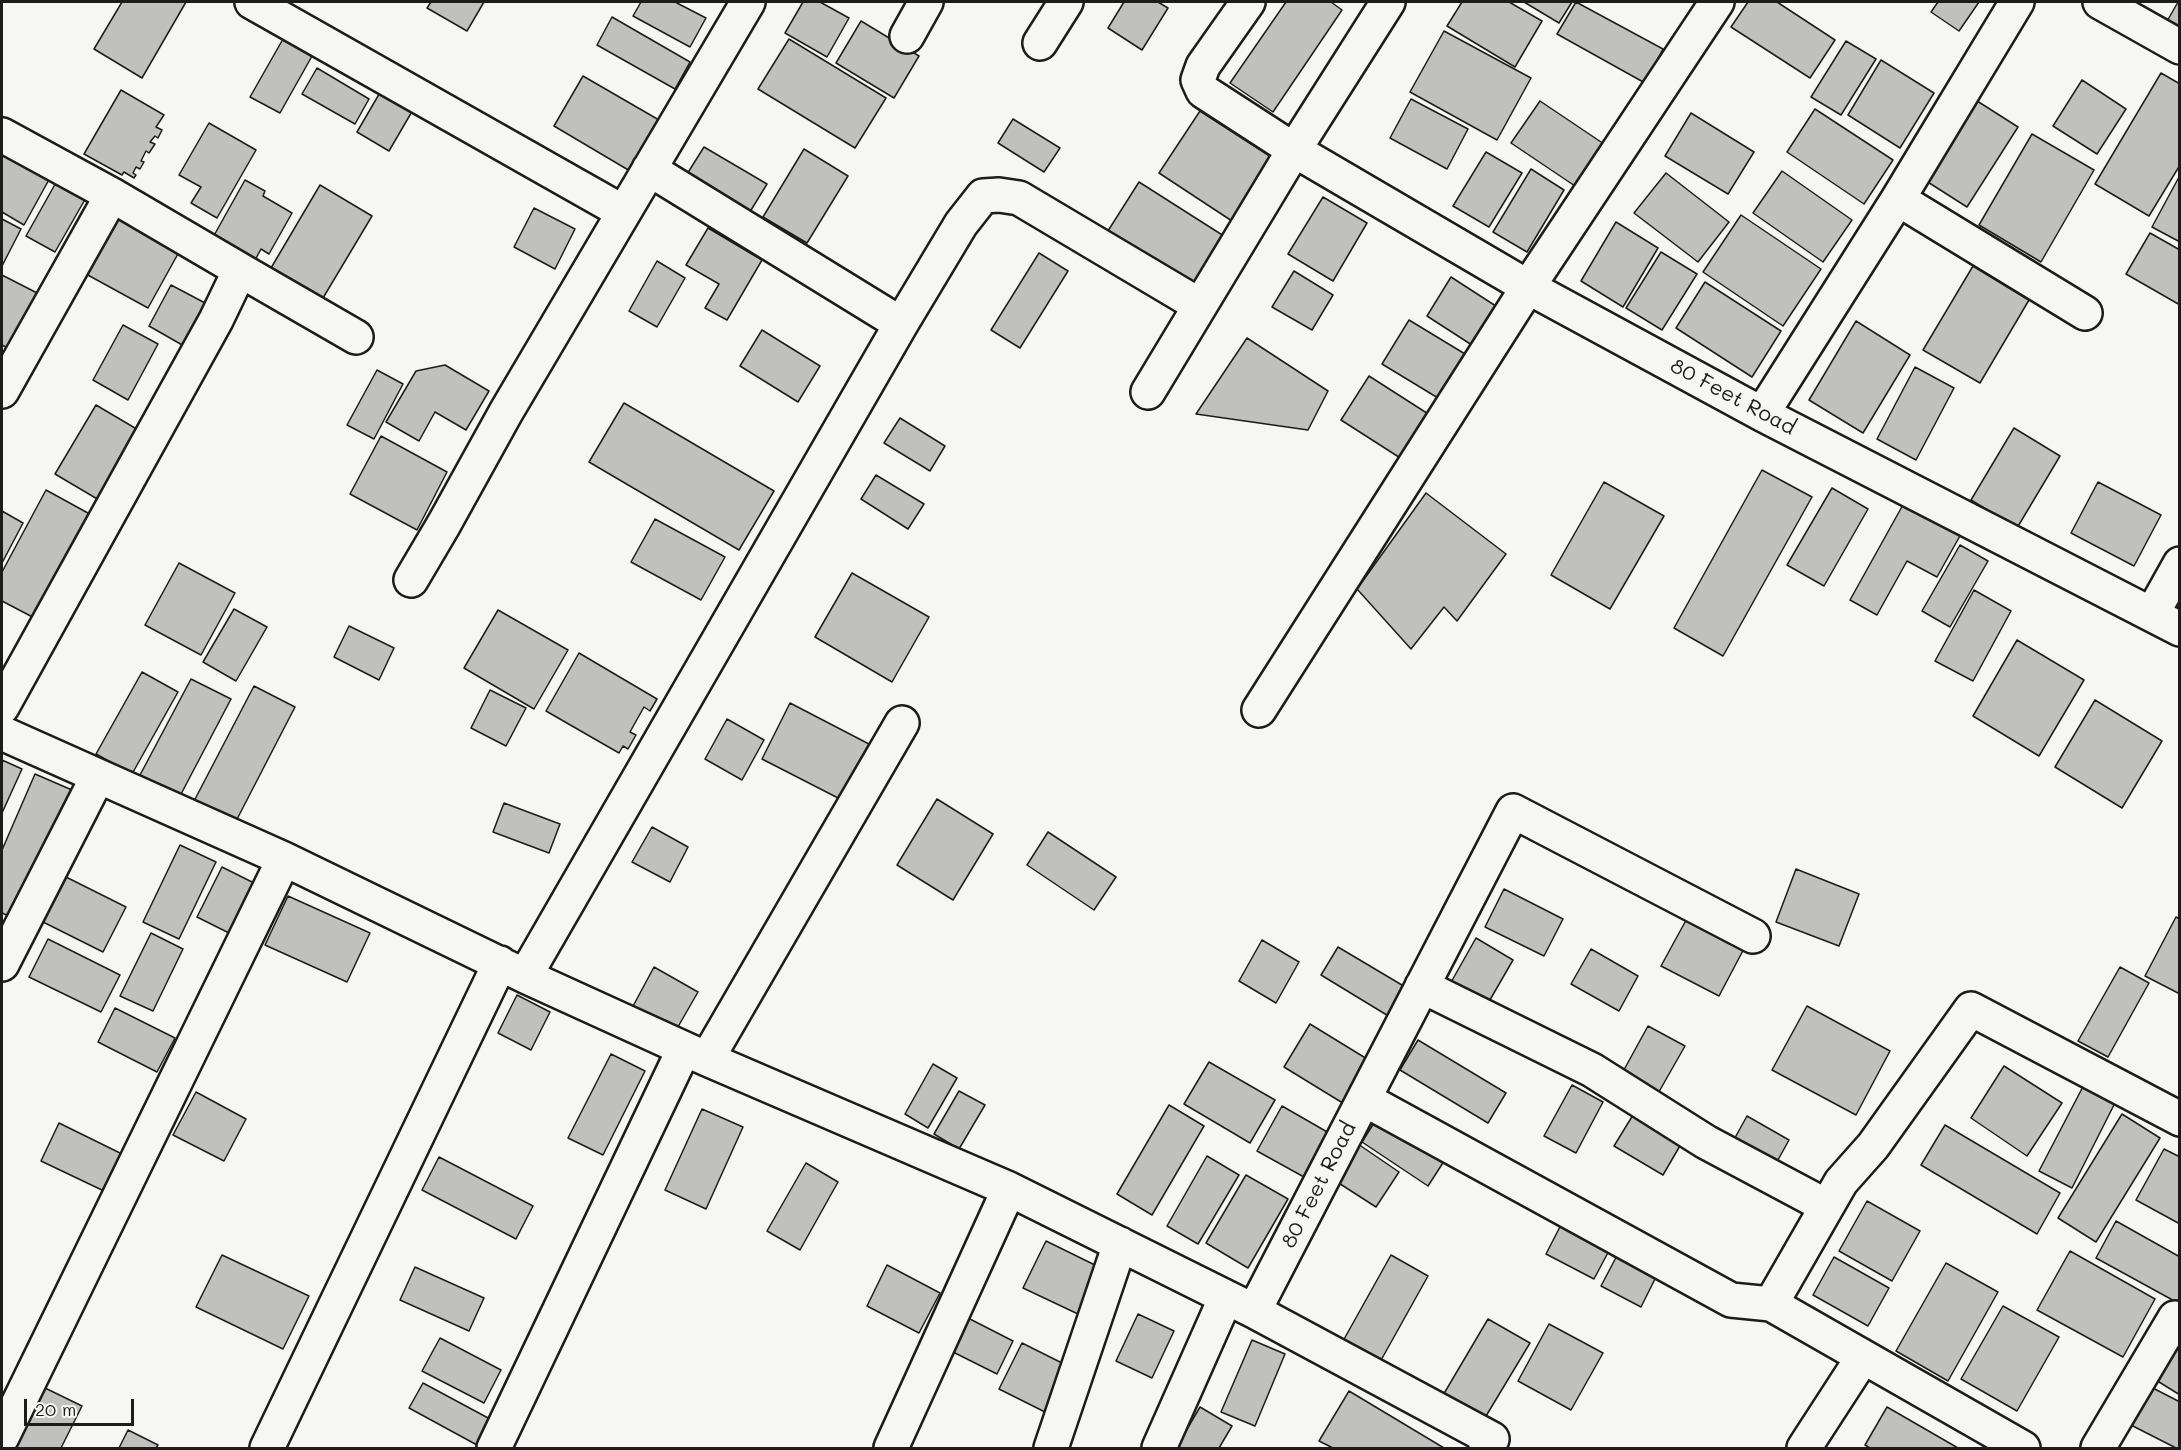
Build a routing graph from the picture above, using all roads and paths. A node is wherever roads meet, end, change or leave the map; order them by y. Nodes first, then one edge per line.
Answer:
1 (252, 2) edge
2 (748, 2) edge
3 (926, 2) edge
4 (1066, 2) edge
5 (1248, 2) edge
6 (1388, 2) edge
7 (1717, 2) edge
8 (2017, 2) edge
9 (2100, 2) edge
10 (2145, 12) edge
11 (907, 36) dead end
12 (1040, 43) dead end
13 (2180, 47) edge
14 (2, 135) edge
15 (1294, 150) junction
16 (649, 169) junction
17 (112, 195) junction
18 (1898, 199) junction
19 (623, 212) junction
20 (240, 270) junction
21 (1528, 287) junction
22 (1200, 305) junction
23 (2085, 313) dead end
24 (901, 324) junction
25 (356, 338) dead end
26 (2, 391) edge
27 (1148, 392) dead end
28 (1762, 414) junction
29 (2180, 564) edge
30 (411, 580) dead end
31 (2166, 622) edge
32 (2, 707) edge
33 (1259, 710) dead end
34 (902, 723) dead end
35 (2, 733) edge
36 (98, 776) junction
37 (284, 859) junction
38 (1752, 936) dead end
39 (2, 964) edge
40 (513, 970) junction
41 (1422, 986) junction
42 (695, 1054) junction
43 (1364, 1099) junction
44 (2180, 1119) edge
45 (1009, 1189) junction
46 (1826, 1206) junction
47 (1120, 1244) junction
48 (1240, 1304) junction
49 (1770, 1304) junction
50 (2175, 1318) dead end
51 (1863, 1357) junction
52 (2, 1437) edge
53 (267, 1449) edge
54 (494, 1449) edge
55 (891, 1449) edge
56 (1052, 1449) edge
57 (1159, 1449) edge
58 (1486, 1449) edge
59 (1804, 1449) edge
60 (2023, 1449) edge
61 (2098, 1449) edge

1 - 19 street
2 - 16 street
3 - 11 street
4 - 12 street
5 - 15 street, 80 Feet Road
6 - 15 street
7 - 21 street
8 - 18 street
9 - 10 street
10 - 13 street
14 - 17 street
15 - 21 street, 80 Feet Road
15 - 22 street
16 - 19 street
16 - 24 street
17 - 20 street
17 - 26 street
18 - 23 street
18 - 28 street
19 - 30 street
20 - 25 street
20 - 32 street
21 - 28 street, 80 Feet Road
21 - 33 street
22 - 24 street
22 - 27 street
24 - 40 street
28 - 31 street, 80 Feet Road
29 - 31 street
34 - 42 street
35 - 36 street
36 - 37 street
36 - 39 street
37 - 40 street
37 - 52 street
38 - 41 street, 80 Feet Road
40 - 42 street
40 - 53 street
41 - 43 street, 80 Feet Road
41 - 46 street
42 - 45 street
42 - 54 street
43 - 48 street, 80 Feet Road
43 - 49 street
44 - 46 street
45 - 47 street
45 - 55 street
46 - 49 street
47 - 48 street
47 - 56 street
48 - 57 street, 80 Feet Road
48 - 58 street
49 - 51 street
50 - 61 street
51 - 59 street
51 - 60 street

